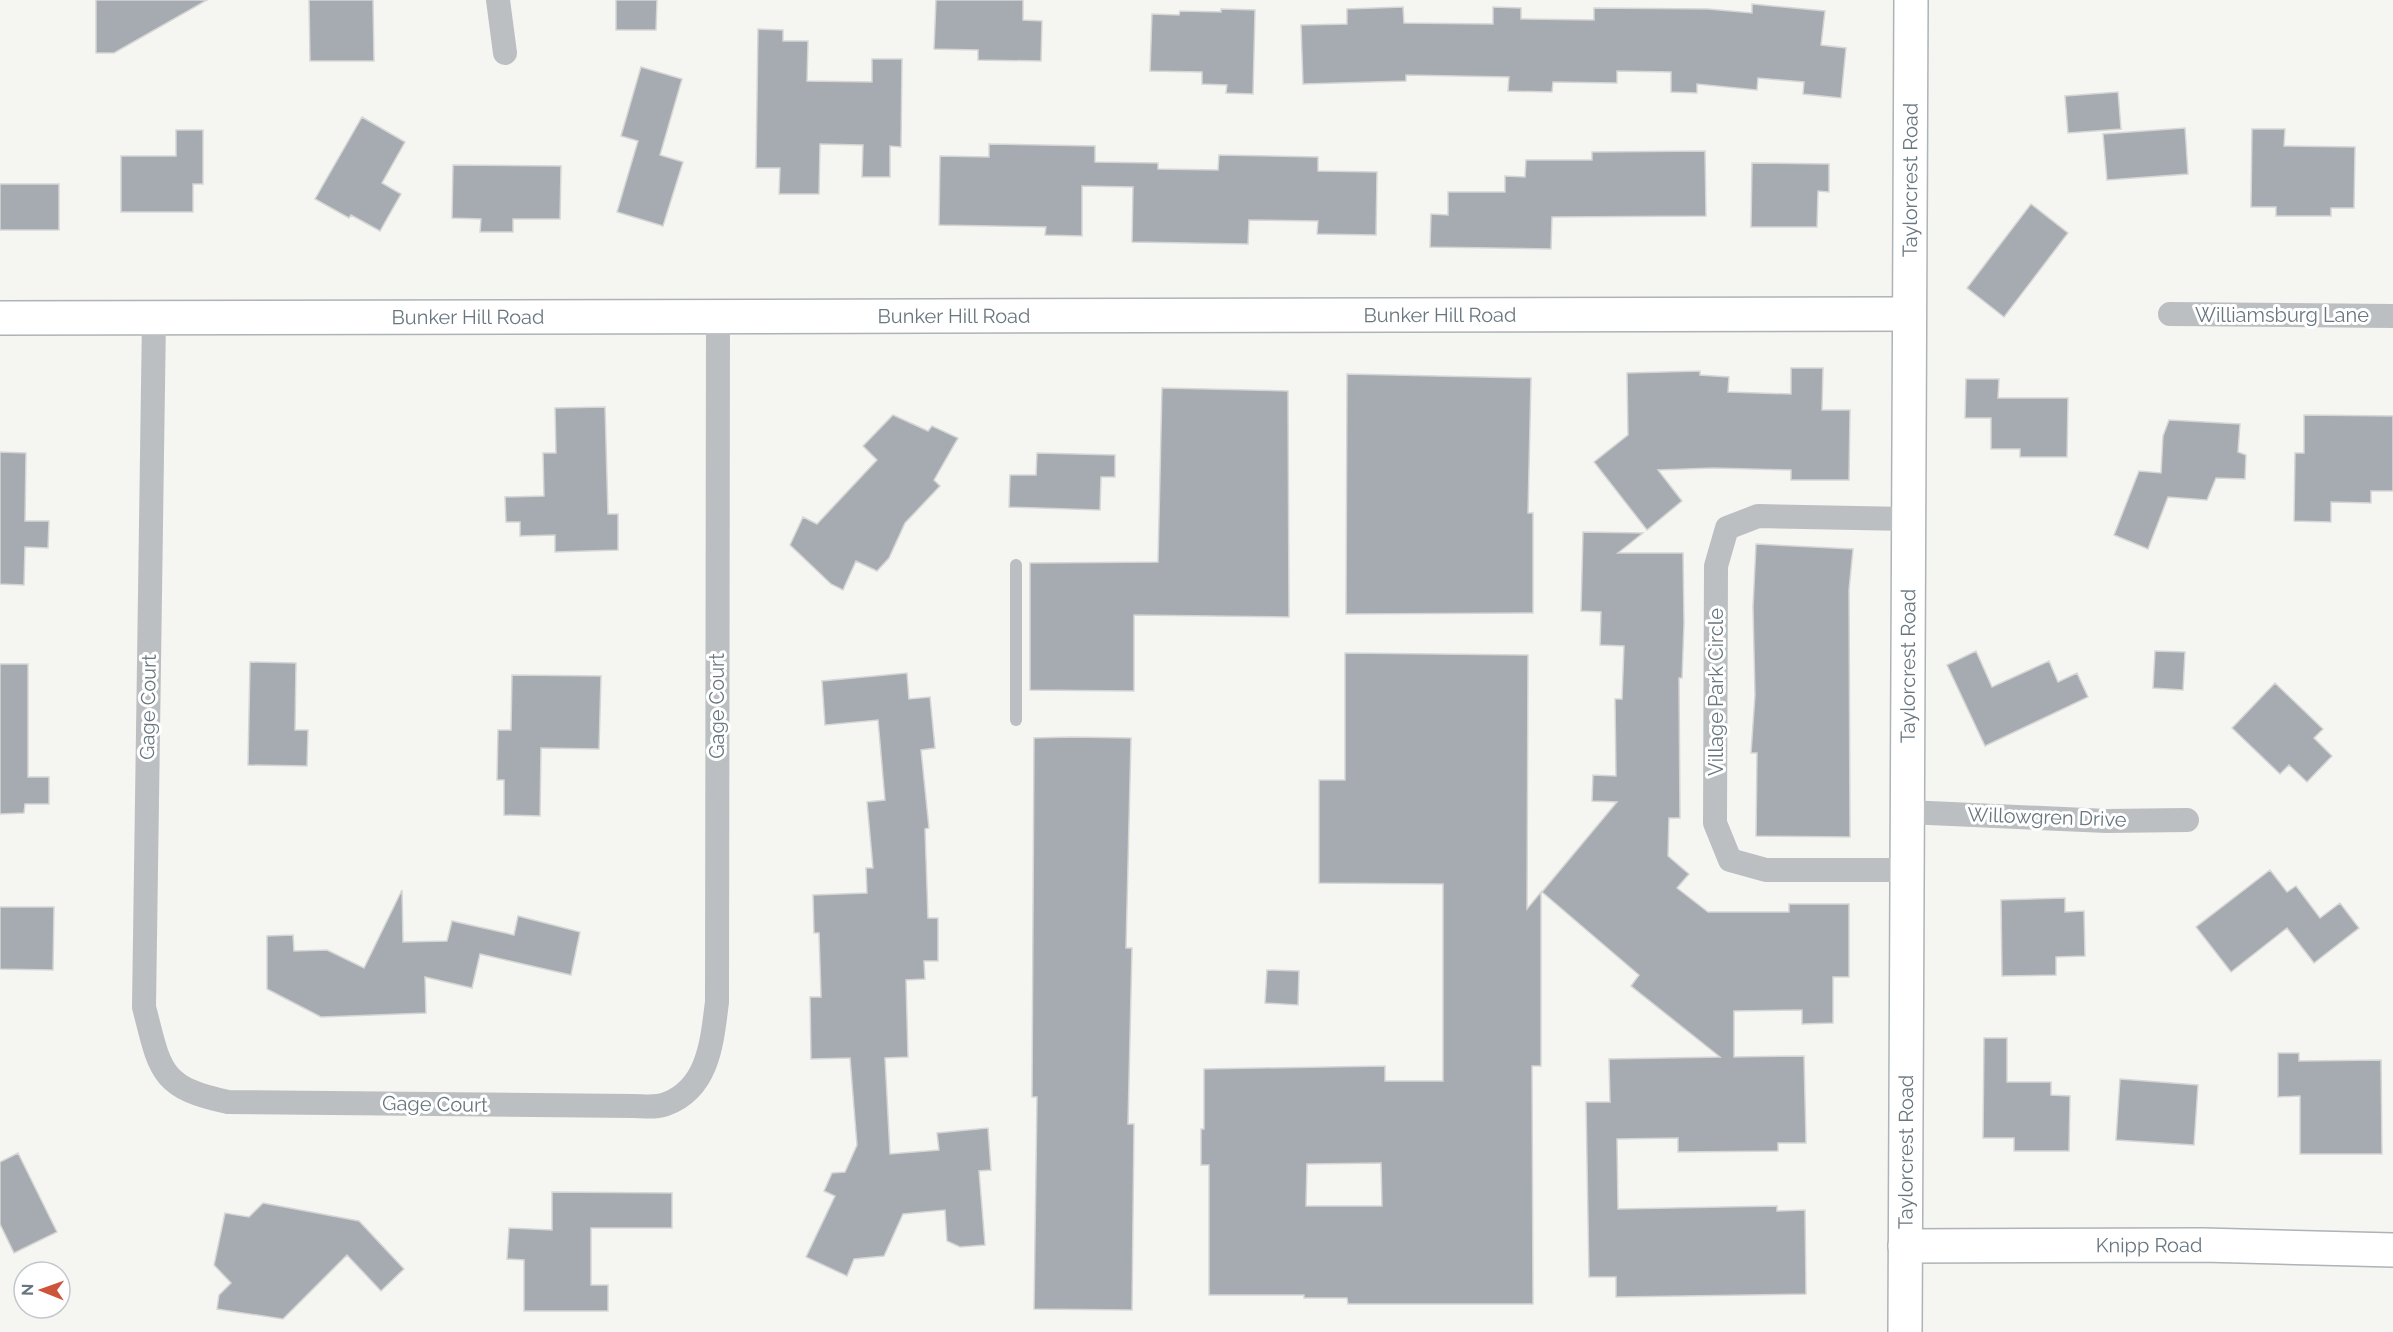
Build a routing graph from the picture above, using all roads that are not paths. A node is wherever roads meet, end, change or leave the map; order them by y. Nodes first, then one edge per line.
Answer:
1 (498, 0) edge
2 (1911, 0) edge
3 (505, 53) dead end
4 (1909, 314) junction
5 (2170, 314) dead end
6 (2393, 316) edge
7 (718, 317) junction
8 (0, 318) edge
9 (154, 318) junction
10 (1908, 519) junction
11 (1016, 565) dead end
12 (1016, 720) dead end
13 (1907, 812) junction
14 (2187, 820) dead end
15 (1907, 870) junction
16 (1905, 1246) junction
17 (2393, 1250) edge
18 (1905, 1332) edge

1 - 3 street
2 - 4 street, Taylorcrest Road
4 - 7 street, Bunker Hill Road
4 - 10 street, Taylorcrest Road
5 - 6 street, Williamsburg Lane
7 - 9 street, Bunker Hill Road
7 - 9 street, Gage Court
8 - 9 street, Bunker Hill Road
10 - 13 street, Taylorcrest Road
10 - 15 street, Village Park Circle
11 - 12 lane
13 - 14 street, Willowgren Drive
13 - 15 street, Taylorcrest Road
15 - 16 street, Taylorcrest Road
16 - 17 street, Knipp Road
16 - 18 street, Taylorcrest Road

